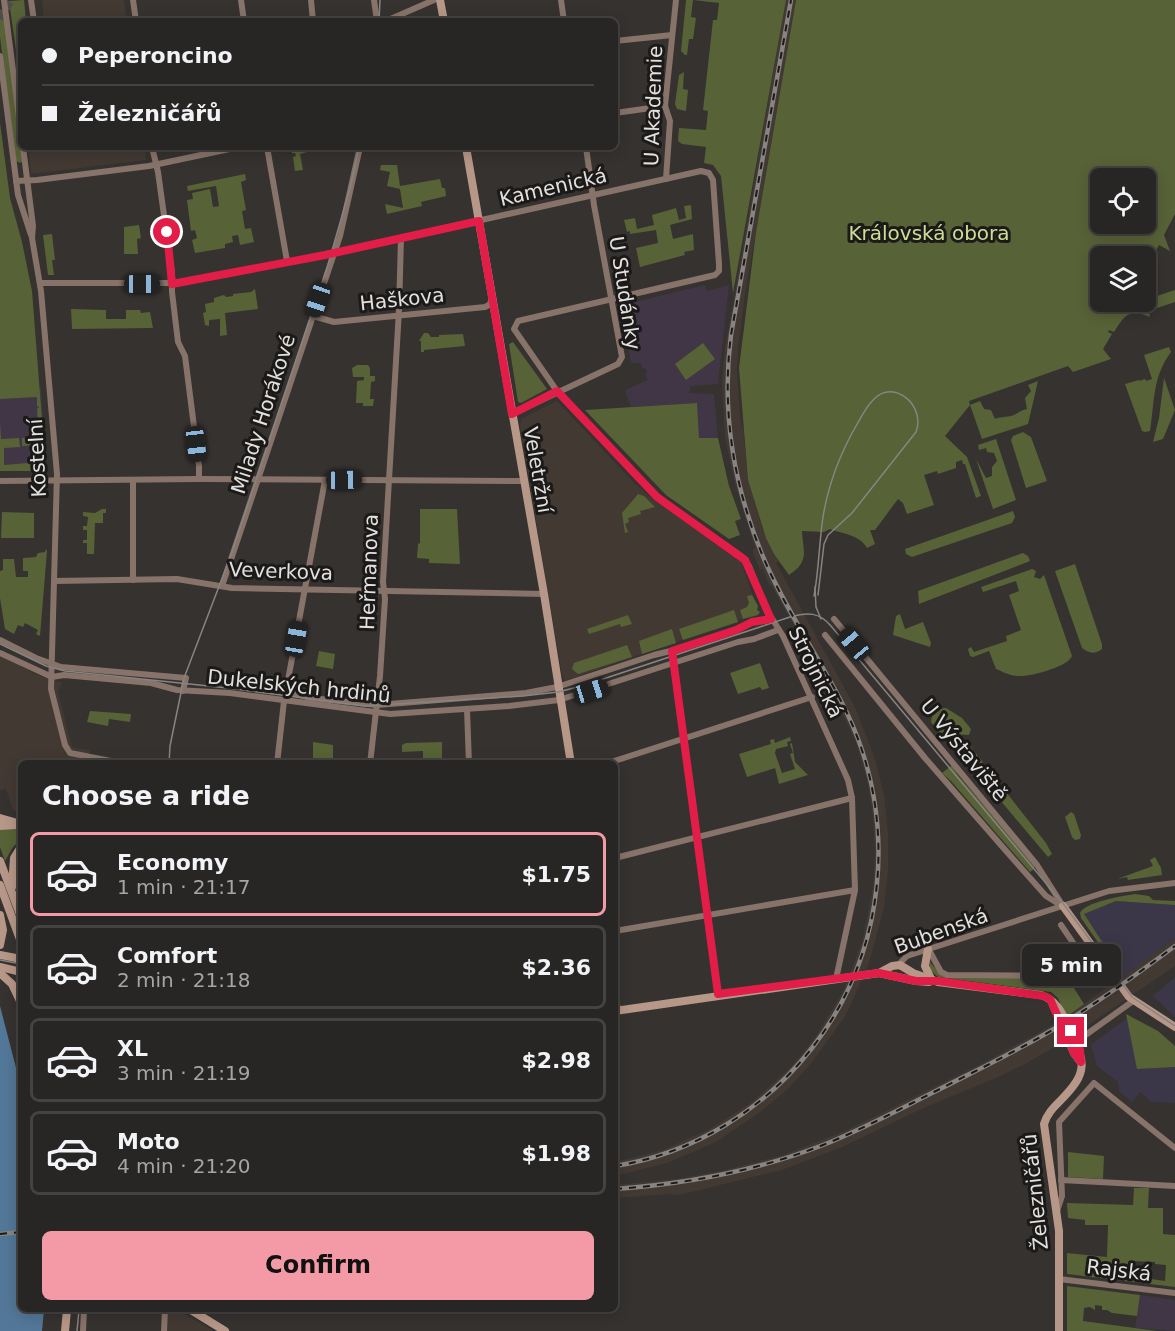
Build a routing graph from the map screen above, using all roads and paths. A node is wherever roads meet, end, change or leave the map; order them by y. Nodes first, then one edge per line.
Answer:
1 (4, 0) edge
2 (31, 0) edge
3 (133, 0) edge
4 (241, 0) edge
5 (311, 0) edge
6 (374, 0) edge
7 (434, 0) edge
8 (440, 0) edge
9 (561, 0) edge
10 (676, 0) edge
11 (34, 18) edge
12 (136, 18) edge
13 (244, 18) edge
14 (313, 18) edge
15 (377, 18) edge
16 (393, 18) edge
17 (443, 18) edge
18 (564, 18) edge
19 (672, 35) junction
20 (618, 41) edge
21 (0, 56) edge
22 (18, 92) edge
23 (665, 106) junction
24 (618, 113) edge
25 (23, 150) edge
26 (153, 150) edge
27 (224, 150) edge
28 (268, 150) edge
29 (359, 150) edge
30 (467, 150) edge
31 (586, 150) edge
32 (156, 164) junction
33 (666, 178) junction
34 (16, 180) junction
35 (27, 181) junction
36 (593, 195) junction
37 (479, 221) junction
38 (32, 238) junction
39 (401, 238) junction
40 (335, 251) junction
41 (287, 261) junction
42 (40, 283) junction
43 (172, 284) junction
44 (611, 299) junction
45 (492, 300) junction
46 (313, 316) junction
47 (399, 316) junction
48 (557, 391) junction
49 (512, 414) junction
50 (199, 479) junction
51 (57, 480) junction
52 (133, 480) junction
53 (325, 480) junction
54 (389, 480) junction
55 (0, 481) edge
56 (258, 481) junction
57 (523, 481) junction
58 (54, 580) junction
59 (133, 580) junction
60 (222, 586) junction
61 (306, 589) junction
62 (384, 591) junction
63 (544, 594) junction
64 (771, 619) junction
65 (834, 619) dead end
66 (778, 630) junction
67 (825, 635) dead end
68 (0, 640) edge
69 (672, 651) junction
70 (0, 653) edge
71 (674, 664) junction
72 (53, 665) junction
73 (52, 677) junction
74 (558, 687) junction
75 (183, 691) junction
76 (812, 697) junction
77 (284, 700) junction
78 (559, 700) junction
79 (377, 705) junction
80 (467, 709) junction
81 (376, 713) junction
82 (684, 738) junction
83 (103, 760) edge
84 (277, 760) edge
85 (370, 760) edge
86 (469, 760) edge
87 (570, 760) edge
88 (617, 760) edge
89 (852, 798) junction
90 (0, 818) edge
91 (18, 824) edge
92 (18, 825) edge
93 (0, 826) edge
94 (697, 838) junction
95 (18, 852) edge
96 (618, 857) edge
97 (0, 861) edge
98 (1175, 883) edge
99 (0, 885) edge
100 (855, 890) junction
101 (12, 892) junction
102 (1063, 906) junction
103 (18, 909) edge
104 (0, 915) edge
105 (707, 915) junction
106 (1061, 925) dead end
107 (618, 930) edge
108 (18, 934) edge
109 (0, 945) edge
110 (928, 949) junction
111 (0, 955) edge
112 (18, 957) edge
113 (900, 965) junction
114 (0, 967) edge
115 (18, 971) edge
116 (0, 973) edge
117 (879, 973) junction
118 (836, 979) junction
119 (935, 980) junction
120 (916, 981) junction
121 (718, 994) junction
122 (18, 997) edge
123 (1133, 1001) junction
124 (618, 1010) edge
125 (1175, 1027) edge
126 (1074, 1050) junction
127 (1175, 1148) edge
128 (1061, 1180) junction
129 (1175, 1186) edge
130 (1057, 1213) junction
131 (1059, 1280) junction
132 (1175, 1293) edge
133 (67, 1312) edge
134 (84, 1312) edge
135 (165, 1312) edge
136 (194, 1312) edge
137 (64, 1331) edge
138 (83, 1331) edge
139 (164, 1331) edge
140 (225, 1331) edge
141 (1059, 1331) edge

1 - 22 street
2 - 11 street
3 - 12 street
4 - 13 street
5 - 14 street
6 - 15 street
7 - 16 street
8 - 17 main road
9 - 18 street
10 - 19 street, U Akademie
19 - 20 street
19 - 23 street, U Akademie
21 - 34 street, Kostelní
23 - 24 street
23 - 33 street, U Akademie
25 - 35 street, Kostelní
26 - 32 street
27 - 32 street
28 - 41 street
29 - 40 street, Milady Horákové
30 - 37 main road, Veletržní
31 - 36 street, U Studánky
32 - 35 street
32 - 43 street
33 - 36 street, Kamenická
33 - 44 street, Kamenická
34 - 35 street
34 - 38 street, Kostelní
35 - 38 street, Kostelní
36 - 37 street, Kamenická
36 - 44 street, U Studánky
37 - 39 street, Kamenická
37 - 45 main road, Veletržní
38 - 42 street, Kostelní
39 - 40 street, Kamenická
39 - 47 street, Heřmanova
40 - 41 street, Kamenická
40 - 46 street, Milady Horákové
41 - 43 street, Kamenická
42 - 43 street, Kamenická
42 - 51 street, Kostelní
43 - 50 street
44 - 48 street, U Studánky
44 - 48 street, Strojnická
45 - 47 street, Haškova
45 - 49 main road, Veletržní
46 - 47 street, Haškova
46 - 56 street, Milady Horákové
47 - 54 street, Heřmanova
48 - 49 street, U Studánky
48 - 64 street, Strojnická
49 - 57 main road, Veletržní
50 - 52 street
50 - 56 street
51 - 52 street
51 - 55 street
51 - 58 street, Kostelní
52 - 59 street
53 - 54 street
53 - 56 street
53 - 61 street
54 - 57 street
54 - 62 street, Heřmanova
56 - 60 street, Milady Horákové
57 - 63 main road, Veletržní
58 - 59 street, Veverkova
58 - 72 street, Kostelní
59 - 60 street, Veverkova
60 - 61 street, Veverkova
61 - 62 street, Veverkova
61 - 79 street, Dukelských hrdinů
62 - 63 street, Veverkova
62 - 79 street, Heřmanova
63 - 74 main road, Veletržní
64 - 66 street, Strojnická
64 - 69 street, Dukelských hrdinů
65 - 102 street, U Výstaviště
66 - 71 street, Dukelských hrdinů
66 - 76 street, Strojnická
67 - 102 street, U Výstaviště
68 - 72 street, Dukelských hrdinů
69 - 71 street
69 - 74 street, Dukelských hrdinů
70 - 73 street
71 - 78 street, Dukelských hrdinů
71 - 82 street
72 - 73 street, Kostelní
72 - 75 street, Dukelských hrdinů
73 - 75 street, Dukelských hrdinů
73 - 83 street, Kostelní
74 - 78 main road, Veletržní
74 - 79 street, Dukelských hrdinů
75 - 77 street, Dukelských hrdinů
76 - 82 street
76 - 89 street, Strojnická
77 - 81 street, Dukelských hrdinů
77 - 84 street
78 - 80 street, Dukelských hrdinů
78 - 87 main road, Veletržní
79 - 81 street, Heřmanova
80 - 81 street, Dukelských hrdinů
80 - 86 street
81 - 85 street, Heřmanova
82 - 88 street
82 - 94 street
89 - 94 street
89 - 100 street, Strojnická
90 - 91 main road
92 - 93 main road
94 - 96 street
94 - 105 street
95 - 101 main road
97 - 101 main road
98 - 102 street, Bubenská
99 - 108 main road
100 - 105 street
100 - 118 street, Strojnická
101 - 103 main road
102 - 110 street, Bubenská
102 - 123 main road, U Výstaviště
104 - 109 main road
105 - 107 street
105 - 121 street
106 - 110 street
110 - 113 street, Bubenská
110 - 119 main road
111 - 112 main road
113 - 117 main road, Bubenská
113 - 119 main road, Železničářů
113 - 120 street
114 - 115 main road
116 - 122 main road
117 - 118 main road, Bubenská
117 - 120 main road, Železničářů
118 - 121 main road, Bubenská
119 - 120 main road, Železničářů
119 - 126 main road, Železničářů
121 - 124 main road, Bubenská
123 - 125 main road, U Výstaviště
123 - 126 street
126 - 130 main road, Železničářů
127 - 128 street
128 - 129 street
128 - 130 street
130 - 131 main road, Železničářů
131 - 132 street, Rajská
131 - 141 main road, Železničářů
133 - 137 main road
134 - 138 street
135 - 139 street
136 - 140 main road

